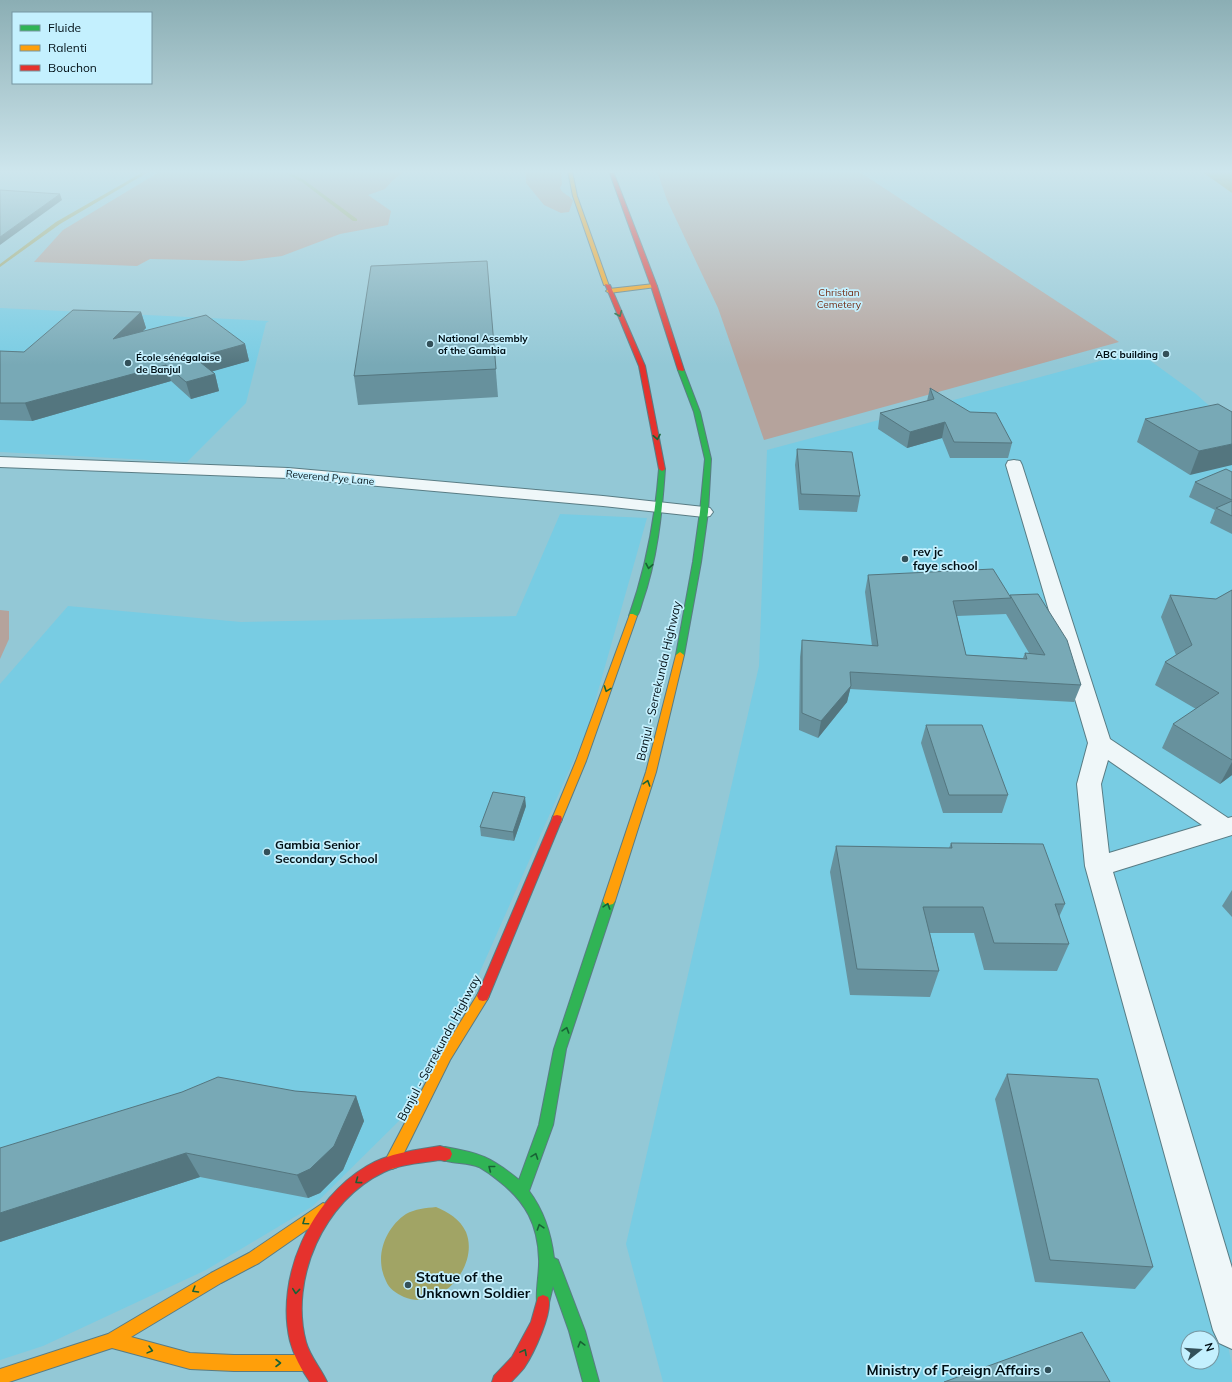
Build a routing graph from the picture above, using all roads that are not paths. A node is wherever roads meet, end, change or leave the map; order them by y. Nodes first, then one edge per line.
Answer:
1 (589, 235) edge
2 (635, 235) edge
3 (654, 286) junction
4 (609, 291) junction
5 (0, 462) edge
6 (1014, 465) dead end
7 (660, 507) junction
8 (704, 512) junction
9 (1100, 743) junction
10 (1228, 827) edge
11 (1098, 866) junction
12 (392, 1162) junction
13 (522, 1192) junction
14 (337, 1200) junction
15 (546, 1244) junction
16 (1232, 1330) edge
17 (112, 1340) junction
18 (306, 1363) junction
19 (0, 1377) edge
20 (319, 1382) edge
21 (500, 1382) edge
22 (591, 1382) edge

1 - 4 main road, Banjul - Serrekunda Highway
2 - 3 main road, Banjul - Serrekunda Highway
3 - 4 main road
3 - 8 main road, Banjul - Serrekunda Highway
4 -> 7 main road, Banjul - Serrekunda Highway
5 - 7 street, Reverend Pye Lane
6 - 9 street
7 - 8 street, Reverend Pye Lane
7 -> 12 main road, Banjul - Serrekunda Highway
13 -> 8 main road, Banjul - Serrekunda Highway
9 - 10 street
9 - 11 street
10 - 11 street
11 - 16 street
13 -> 12 main road
12 -> 14 main road
15 -> 13 main road
14 -> 17 main road
14 -> 18 main road
21 -> 15 main road
22 -> 15 main road
17 -> 18 main road
17 - 19 main road
18 - 20 main road

